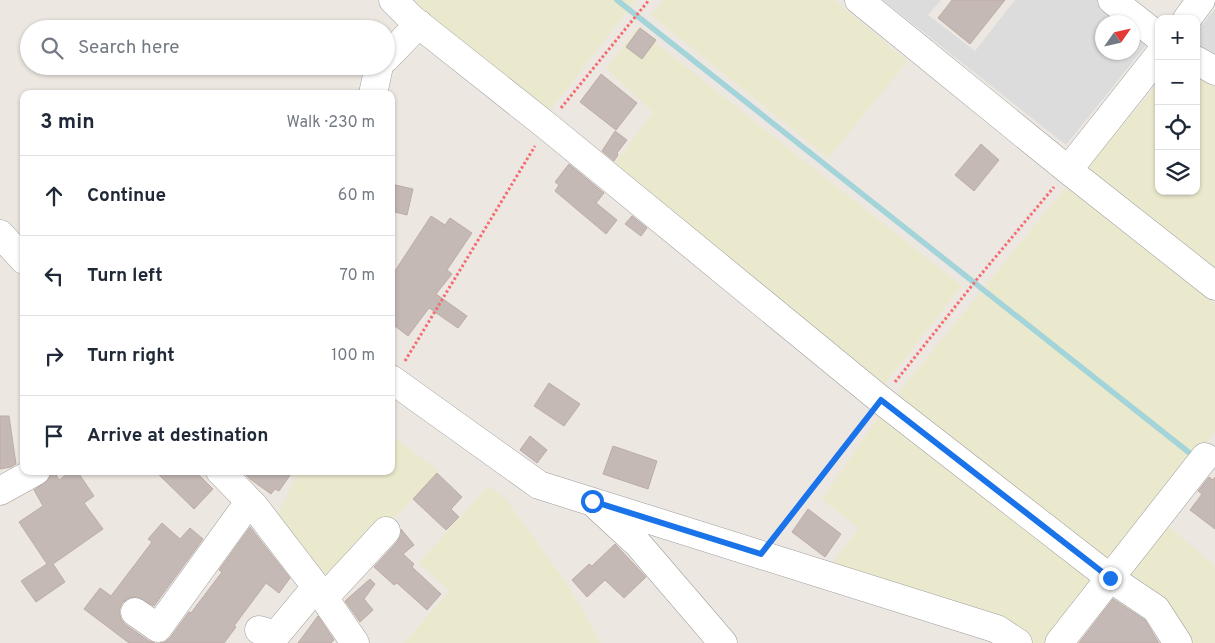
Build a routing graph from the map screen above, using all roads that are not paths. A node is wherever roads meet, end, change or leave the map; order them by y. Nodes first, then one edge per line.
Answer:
1 (393, 0) edge
2 (859, 0) edge
3 (1112, 0) edge
4 (1201, 0) edge
5 (1189, 15) edge
6 (419, 24) junction
7 (1155, 34) edge
8 (395, 49) edge
9 (1155, 60) edge
10 (1200, 62) edge
11 (1215, 71) edge
12 (377, 75) edge
13 (374, 90) edge
14 (1068, 170) junction
15 (0, 234) edge
16 (20, 256) edge
17 (1215, 286) edge
18 (395, 382) edge
19 (1201, 462) dead end
20 (29, 475) edge
21 (224, 475) edge
22 (0, 491) edge
23 (592, 501) junction
24 (249, 502) junction
25 (386, 531) dead end
26 (1110, 578) junction
27 (320, 593) junction
28 (135, 612) dead end
29 (259, 630) dead end
30 (355, 643) edge
31 (723, 643) edge
32 (1018, 643) edge
33 (1059, 643) edge
34 (1178, 643) edge

1 - 6 street
2 - 14 street
3 - 7 street
4 - 5 street
6 - 8 street
6 - 26 street
9 - 14 street
10 - 11 street
12 - 13 street
14 - 17 street
15 - 16 street
18 - 23 street
19 - 26 street
20 - 22 street
21 - 24 street
23 - 31 street
23 - 32 street
24 - 27 street
24 - 28 street
25 - 27 street
26 - 33 street
26 - 34 street
27 - 29 street
27 - 30 street

